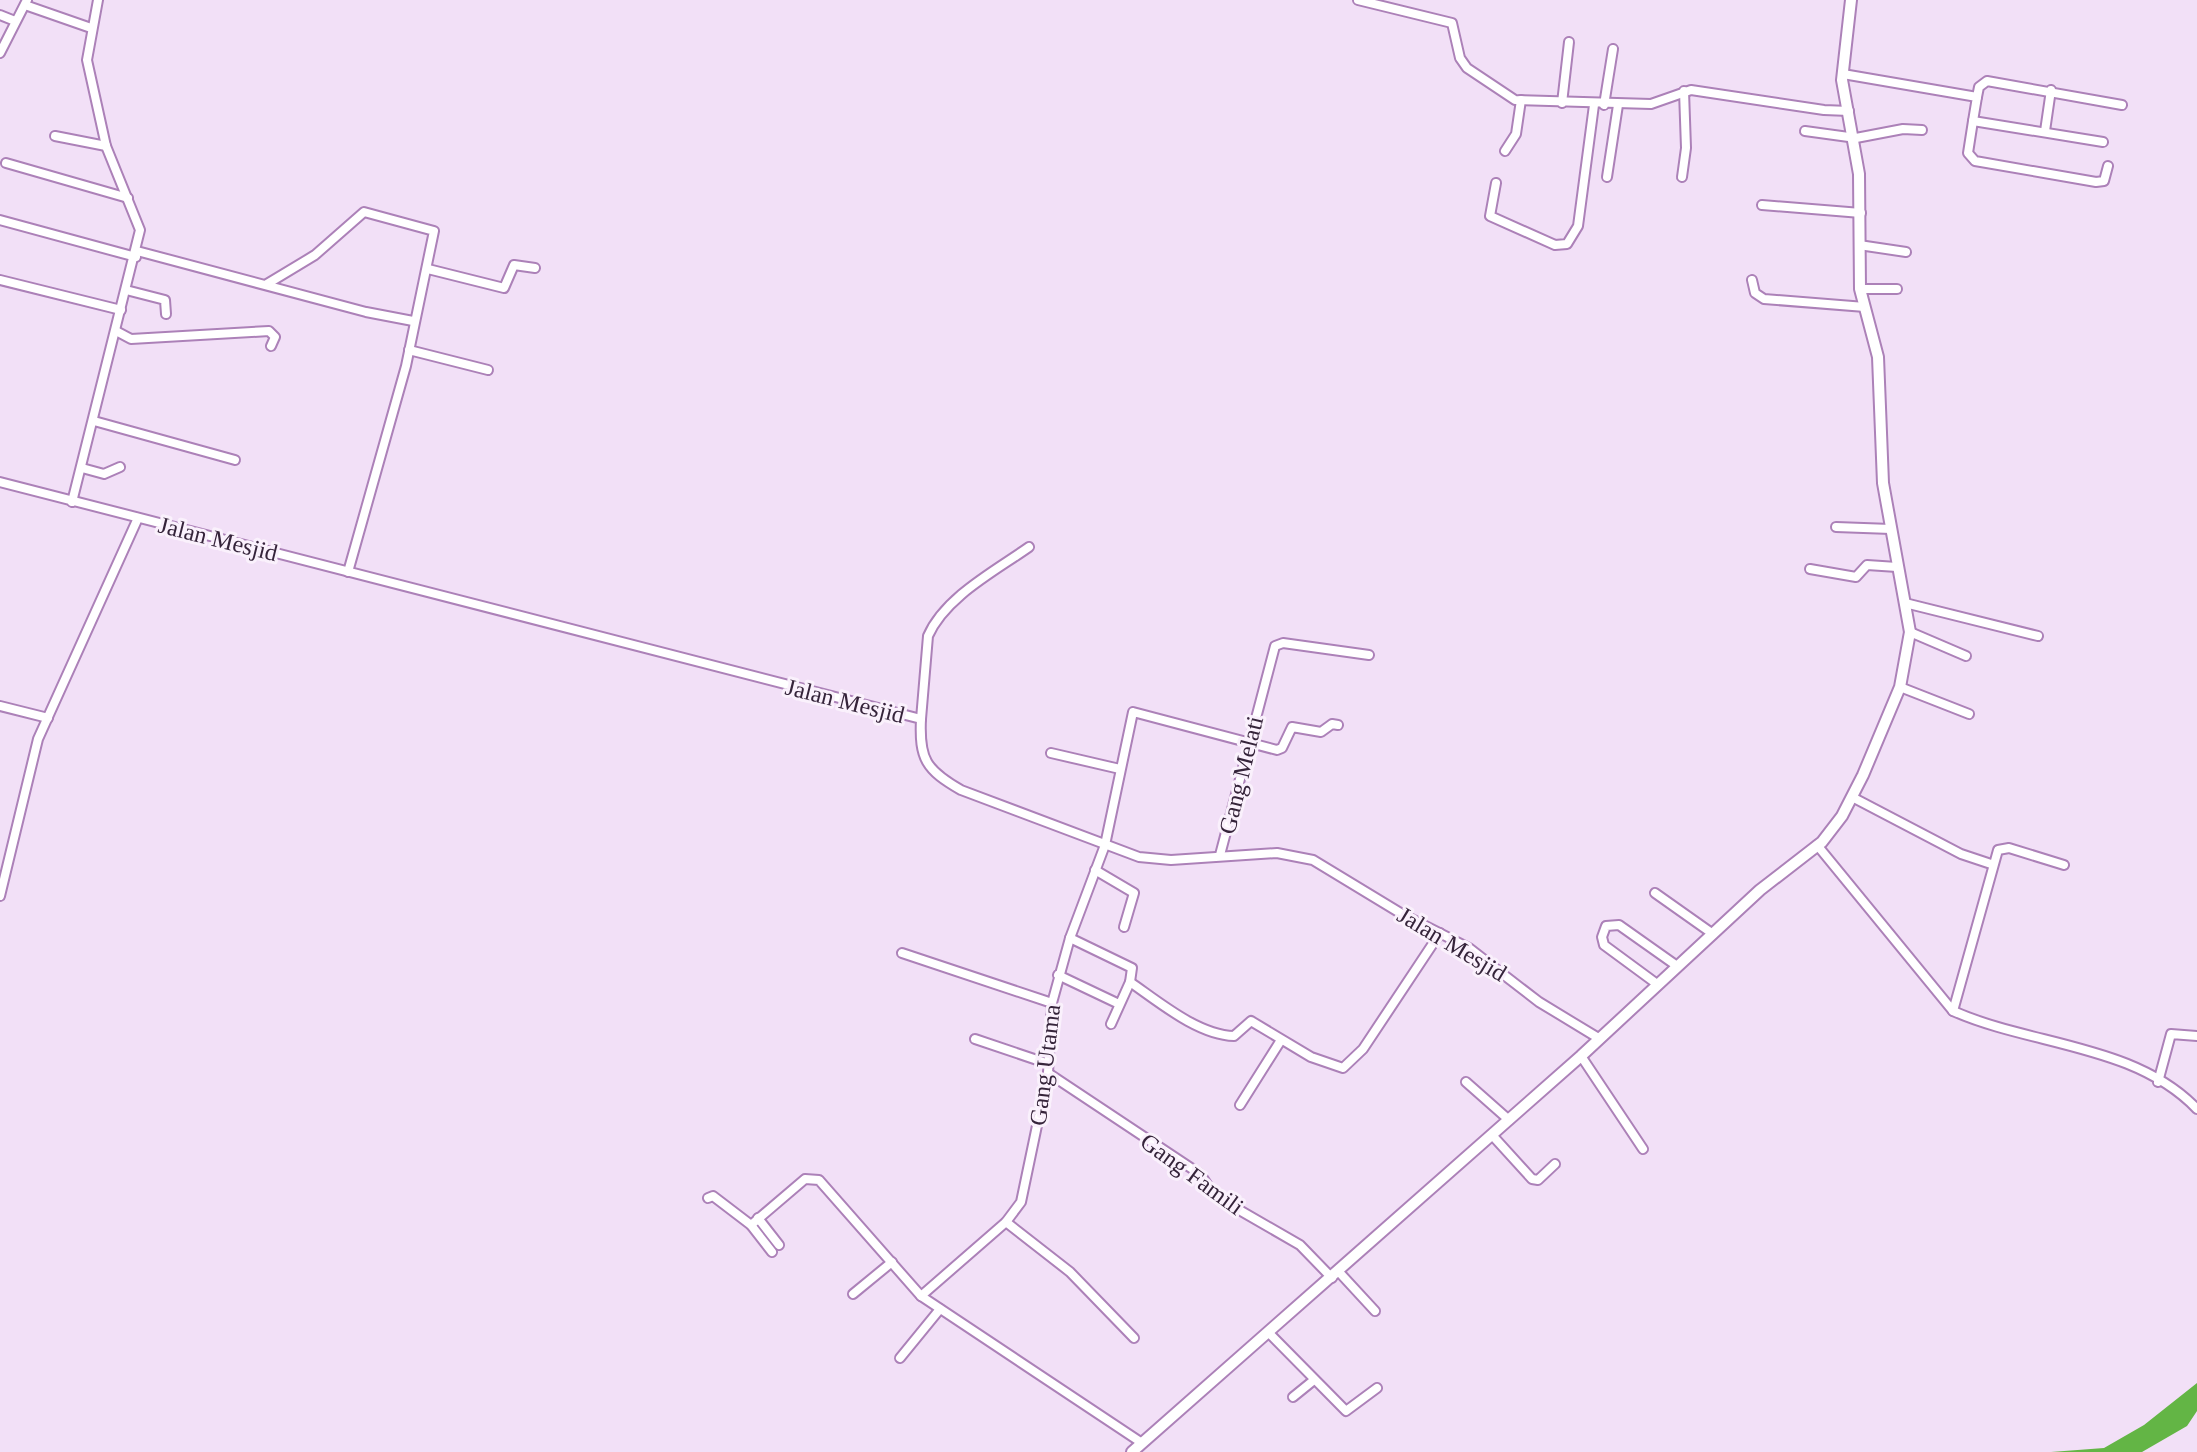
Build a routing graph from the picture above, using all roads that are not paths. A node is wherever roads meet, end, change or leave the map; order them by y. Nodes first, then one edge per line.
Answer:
1 (98, 0) edge
2 (1358, 0) edge
3 (1851, 0) edge
4 (26, 3) edge
5 (0, 15) edge
6 (15, 21) junction
7 (91, 28) junction
8 (1569, 42) dead end
9 (1613, 49) dead end
10 (0, 53) edge
11 (1843, 74) junction
12 (2051, 90) junction
13 (1684, 91) junction
14 (1977, 97) junction
15 (1521, 100) junction
16 (1562, 103) junction
17 (1599, 105) junction
18 (1618, 105) junction
19 (2122, 105) dead end
20 (1849, 111) junction
21 (1973, 121) junction
22 (1922, 130) dead end
23 (1805, 131) dead end
24 (2045, 131) junction
25 (55, 136) dead end
26 (1856, 138) junction
27 (2103, 142) dead end
28 (106, 146) junction
29 (1505, 151) dead end
30 (6, 163) dead end
31 (2108, 166) dead end
32 (1607, 177) dead end
33 (1682, 177) dead end
34 (1496, 183) dead end
35 (128, 198) junction
36 (1762, 205) dead end
37 (1861, 213) junction
38 (0, 220) edge
39 (1859, 245) junction
40 (1906, 252) dead end
41 (136, 254) junction
42 (535, 268) dead end
43 (428, 269) junction
44 (0, 280) edge
45 (1752, 280) dead end
46 (267, 284) junction
47 (1860, 289) junction
48 (1897, 289) dead end
49 (126, 290) junction
50 (1865, 307) junction
51 (121, 310) junction
52 (166, 314) dead end
53 (413, 321) junction
54 (116, 331) junction
55 (271, 346) dead end
56 (409, 350) junction
57 (488, 370) dead end
58 (94, 421) junction
59 (235, 460) dead end
60 (120, 467) dead end
61 (82, 468) junction
62 (0, 482) edge
63 (72, 502) junction
64 (138, 518) junction
65 (1836, 527) dead end
66 (1891, 529) junction
67 (1029, 547) dead end
68 (1897, 567) junction
69 (1810, 569) dead end
70 (348, 572) junction
71 (1905, 603) junction
72 (1910, 632) junction
73 (2038, 636) dead end
74 (1369, 655) dead end
75 (1966, 656) dead end
76 (1900, 687) junction
77 (0, 706) edge
78 (1969, 714) dead end
79 (48, 718) junction
80 (921, 719) junction
81 (1338, 725) dead end
82 (1249, 743) junction
83 (1051, 753) dead end
84 (1120, 769) junction
85 (1852, 797) junction
86 (1105, 845) junction
87 (1817, 845) junction
88 (1220, 855) junction
89 (1991, 864) junction
90 (2064, 865) dead end
91 (1095, 870) junction
92 (1655, 893) dead end
93 (0, 896) edge
94 (1124, 927) dead end
95 (1440, 933) junction
96 (1713, 934) junction
97 (1070, 938) junction
98 (902, 953) dead end
99 (1677, 966) junction
100 (1058, 975) junction
101 (1130, 982) junction
102 (1657, 984) junction
103 (1052, 1003) junction
104 (1119, 1004) junction
105 (1953, 1011) junction
106 (1111, 1024) dead end
107 (2197, 1036) edge
108 (975, 1039) dead end
109 (1600, 1039) junction
110 (1281, 1040) junction
111 (1581, 1056) junction
112 (1046, 1063) junction
113 (1048, 1073) junction
114 (1466, 1082) dead end
115 (2158, 1082) junction
116 (1240, 1105) dead end
117 (2197, 1109) edge
118 (1509, 1120) junction
119 (1492, 1135) junction
120 (1643, 1149) dead end
121 (1555, 1164) dead end
122 (708, 1198) dead end
123 (755, 1221) junction
124 (1006, 1222) junction
125 (779, 1245) dead end
126 (772, 1252) dead end
127 (892, 1262) junction
128 (1336, 1275) junction
129 (853, 1294) dead end
130 (921, 1296) junction
131 (940, 1309) junction
132 (1375, 1311) dead end
133 (1268, 1332) junction
134 (1134, 1338) dead end
135 (900, 1358) dead end
136 (1314, 1380) junction
137 (1377, 1388) dead end
138 (1293, 1397) dead end
139 (1142, 1443) junction
140 (1132, 1452) edge

1 - 7 street
2 - 15 street
3 - 11 street
4 - 6 street
4 - 7 street
5 - 6 street
6 - 10 street
7 - 28 street
8 - 16 street
9 - 17 street
11 - 14 street
11 - 20 street
12 - 14 street
12 - 19 street
12 - 24 street
13 - 18 street
13 - 20 street
13 - 33 street
14 - 21 street
15 - 16 street
15 - 29 street
16 - 17 street
17 - 18 street
17 - 34 street
18 - 32 street
20 - 26 street
21 - 24 street
21 - 31 street
22 - 26 street
23 - 26 street
24 - 27 street
25 - 28 street
26 - 37 street
28 - 35 street
30 - 35 street
35 - 41 street
36 - 37 street
37 - 39 street
38 - 41 street
39 - 40 street
39 - 47 street
41 - 46 street
41 - 49 street
42 - 43 street
43 - 46 street
43 - 53 street
44 - 51 street
45 - 50 street
46 - 53 street
47 - 48 street
47 - 50 street
49 - 51 street
49 - 52 street
50 - 66 street
51 - 54 street
53 - 56 street
54 - 55 street
54 - 58 street
56 - 57 street
56 - 70 street
58 - 59 street
58 - 61 street
60 - 61 street
61 - 63 street
62 - 63 street, Jalan Mesjid
63 - 64 street, Jalan Mesjid
64 - 70 street, Jalan Mesjid
64 - 79 street
65 - 66 street
66 - 68 street
67 - 80 street
68 - 69 street
68 - 71 street
70 - 80 street, Jalan Mesjid
71 - 72 street
71 - 73 street
72 - 75 street
72 - 76 street
74 - 82 street, Gang Melati
76 - 78 street
76 - 85 street
77 - 79 street
79 - 93 street
80 - 86 street, Jalan Mesjid
81 - 82 street
82 - 84 street, Gang Utama
82 - 88 street, Gang Melati
83 - 84 street
84 - 86 street, Gang Utama
85 - 87 street
85 - 89 street
86 - 88 street, Jalan Mesjid
86 - 91 street, Gang Utama
87 - 96 street
87 - 105 street
88 - 95 street, Jalan Mesjid
89 - 90 street
89 - 105 street
91 - 94 street
91 - 97 street, Gang Utama
92 - 96 street
95 - 109 street, Jalan Mesjid
95 - 110 street
96 - 99 street
97 - 100 street, Gang Utama
97 - 101 street
98 - 103 street
99 - 102 street
99 - 102 street
100 - 103 street, Gang Utama
100 - 104 street
101 - 104 street
101 - 110 street
102 - 109 street
103 - 112 street, Gang Utama
104 - 106 street
105 - 115 street
107 - 115 street
108 - 112 street
109 - 111 street
110 - 116 street
111 - 118 street
111 - 120 street
112 - 113 street, Gang Utama
113 - 124 street, Gang Utama
113 - 128 street, Gang Famili
114 - 118 street
115 - 117 street
118 - 119 street
119 - 121 street
119 - 128 street
122 - 123 street
123 - 125 street
123 - 126 street
123 - 127 street
124 - 130 street, Gang Utama
124 - 134 street
127 - 129 street
127 - 130 street
128 - 132 street, Gang Famili
128 - 133 street
130 - 131 street
131 - 135 street
131 - 139 street
133 - 136 street
133 - 139 street
136 - 137 street
136 - 138 street
139 - 140 street

